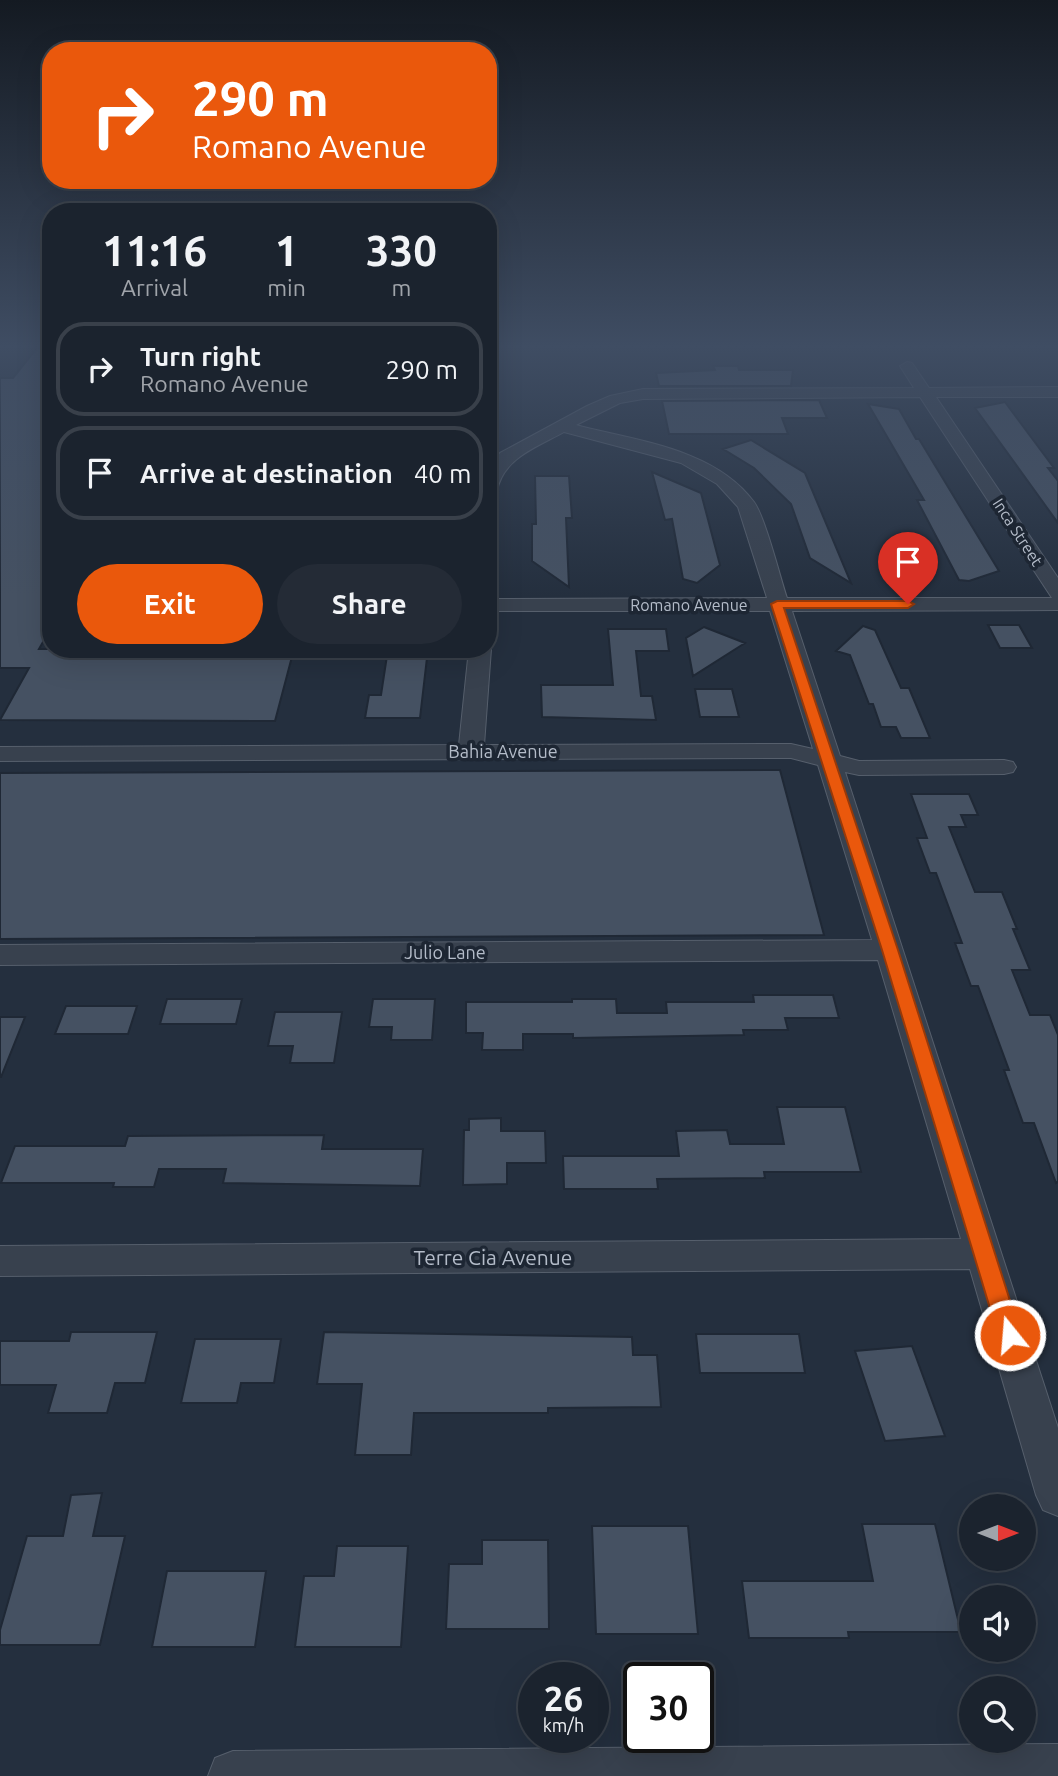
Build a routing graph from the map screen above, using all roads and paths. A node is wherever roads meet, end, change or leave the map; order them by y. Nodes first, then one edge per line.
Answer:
1 (550, 431) edge
2 (579, 431) edge
3 (951, 431) edge
4 (497, 457) edge
5 (1058, 593) edge
6 (777, 604) junction
7 (1058, 604) edge
8 (497, 605) edge
9 (479, 658) edge
10 (471, 751) junction
11 (0, 754) edge
12 (827, 760) junction
13 (1004, 767) dead end
14 (890, 950) junction
15 (0, 955) edge
16 (985, 1254) junction
17 (0, 1261) edge
18 (1058, 1495) edge
19 (1058, 1769) edge
20 (233, 1776) edge

1 - 4 street
2 - 6 street
3 - 5 street, Inca Street
6 - 7 street, Romano Avenue
6 - 8 street, Romano Avenue
6 - 12 street
9 - 10 street
10 - 11 street, Bahia Avenue
10 - 12 street, Bahia Avenue
12 - 13 street, Bahia Avenue
12 - 14 street
14 - 15 street, Julio Lane
14 - 16 street
16 - 17 street, Terre Cia Avenue
16 - 18 street
19 - 20 street

